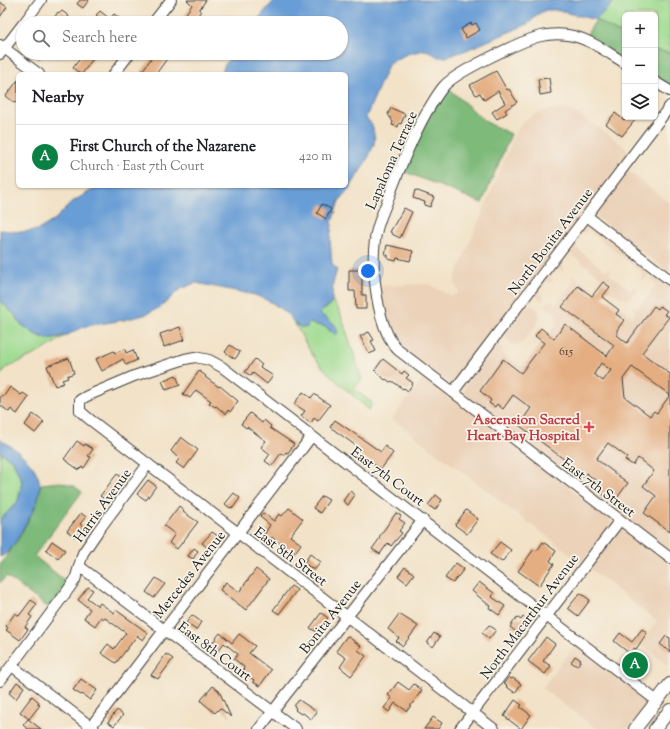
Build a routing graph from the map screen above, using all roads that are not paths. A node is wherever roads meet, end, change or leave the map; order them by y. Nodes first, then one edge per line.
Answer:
1 (41, 0) edge
2 (171, 0) edge
3 (28, 16) edge
4 (158, 16) edge
5 (16, 31) edge
6 (1, 49) edge
7 (16, 59) edge
8 (18, 60) edge
9 (125, 60) edge
10 (622, 61) edge
11 (36, 72) edge
12 (116, 72) edge
13 (658, 84) edge
14 (670, 91) edge
15 (670, 106) edge
16 (587, 216) junction
17 (670, 280) edge
18 (398, 350) joint
19 (453, 392) junction
20 (80, 400) joint
21 (311, 437) junction
22 (148, 464) junction
23 (423, 520) junction
24 (620, 520) junction
25 (238, 534) junction
26 (670, 558) edge
27 (79, 566) junction
28 (546, 615) junction
29 (347, 616) junction
30 (164, 630) junction
31 (12, 666) junction
32 (0, 681) edge
33 (670, 684) edge
34 (670, 695) edge
35 (657, 701) junction
36 (273, 712) junction
37 (473, 712) junction
38 (669, 714) edge
39 (92, 728) edge
40 (259, 729) edge
41 (296, 729) edge
42 (460, 729) edge
43 (494, 729) edge
44 (635, 729) edge
45 (655, 729) edge

1 - 3 street
2 - 4 street
5 - 6 street
6 - 7 street
8 - 11 street
9 - 12 street
10 - 18 street, Lapaloma Terrace
13 - 14 street
15 - 16 street, North Bonita Avenue
16 - 17 street
16 - 19 street, North Bonita Avenue
18 - 19 street, East 7th Street
19 - 24 street, East 7th Street
20 - 21 street, East 7th Court
20 - 22 street, East 8th Street
21 - 23 street, East 7th Court
21 - 25 street, Mercedes Avenue
22 - 25 street, East 8th Street
22 - 27 street, Harris Avenue
23 - 28 street, East 7th Court
23 - 29 street, Bonita Avenue
24 - 26 street, East 7th Street
24 - 28 street, North Macarthur Avenue
25 - 29 street, East 8th Street
25 - 30 street, Mercedes Avenue
27 - 30 street, East 8th Court
27 - 31 street, Harris Avenue
28 - 35 street, East 7th Court
28 - 37 street, North Macarthur Avenue
29 - 36 street, Bonita Avenue
29 - 37 street, East 8th Street
30 - 36 street, East 8th Court
30 - 39 street, Mercedes Avenue
31 - 32 street, Harris Avenue
31 - 39 street
33 - 35 main road
34 - 38 main road
35 - 44 main road
36 - 40 street, Bonita Avenue
36 - 41 street, East 8th Court
37 - 42 street, North Macarthur Avenue
37 - 43 street, East 8th Street
38 - 45 main road

